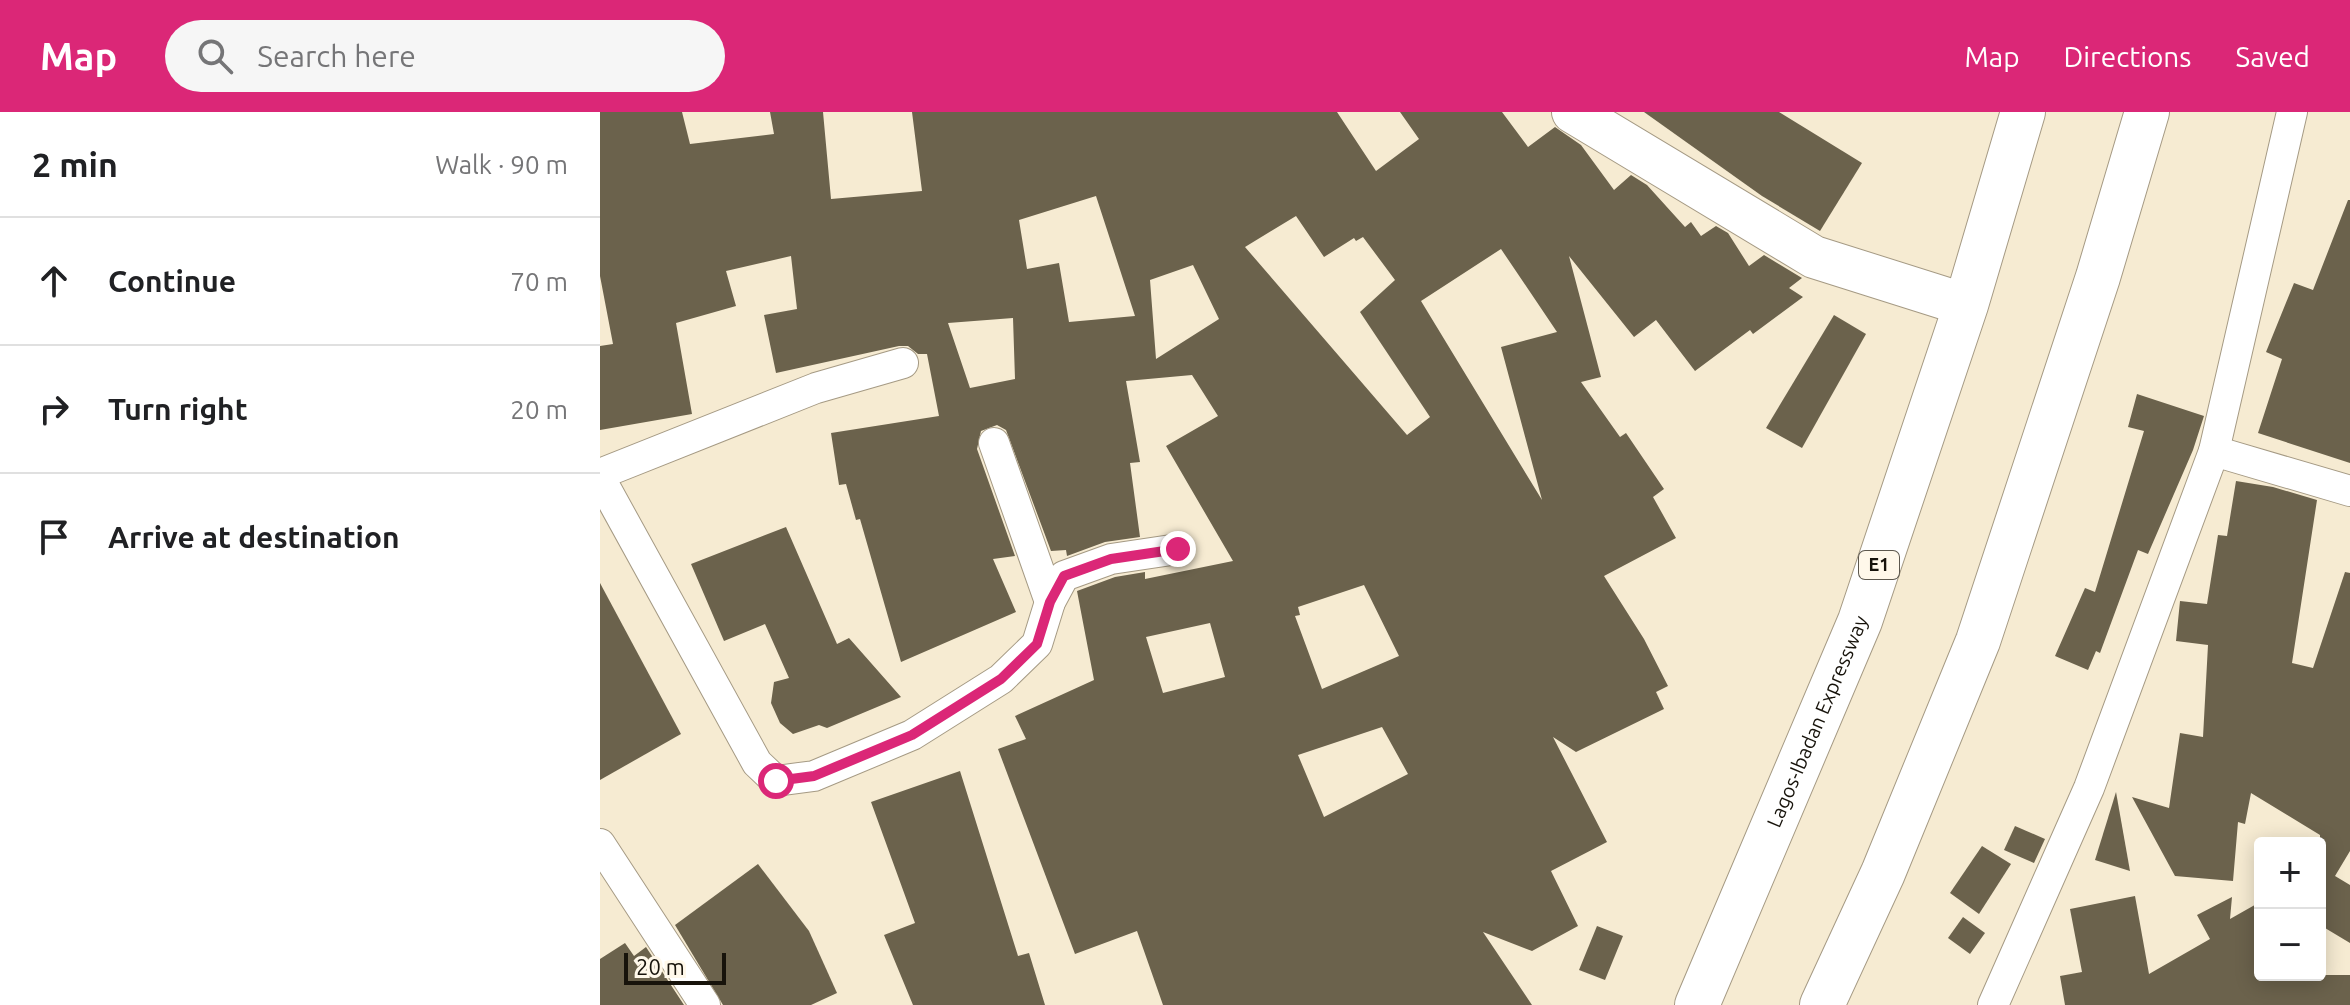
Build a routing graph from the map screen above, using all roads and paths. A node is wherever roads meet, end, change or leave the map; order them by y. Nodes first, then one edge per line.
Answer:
1 (1573, 112) edge
2 (2023, 112) edge
3 (2147, 112) edge
4 (2292, 112) edge
5 (1966, 305) junction
6 (903, 363) dead end
7 (994, 443) dead end
8 (2214, 451) junction
9 (600, 476) edge
10 (2350, 491) edge
11 (1178, 549) dead end
12 (1050, 602) junction
13 (600, 844) edge
14 (705, 1005) edge
15 (1697, 1005) edge
16 (1822, 1005) edge
17 (1993, 1005) edge

1 - 5 street
2 - 5 highway, Lagos-Ibadan Expressway / E1
3 - 16 highway
4 - 8 street
5 - 15 highway, Lagos-Ibadan Expressway / E1
6 - 9 street
7 - 12 street
8 - 10 street
8 - 17 street
9 - 12 street
11 - 12 street
13 - 14 street

